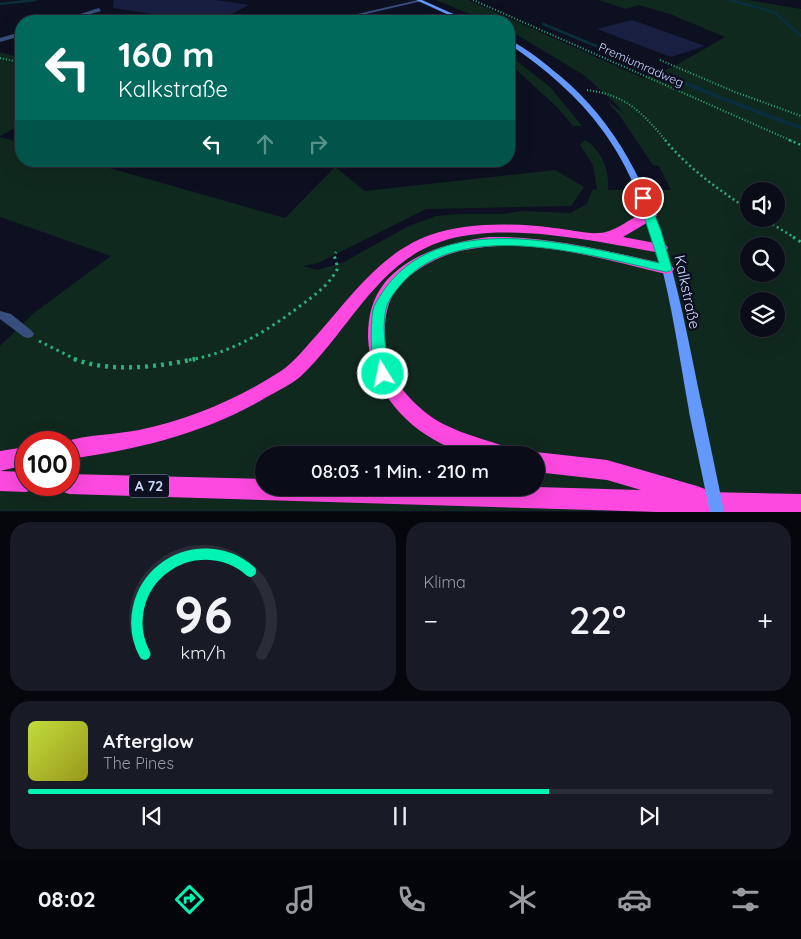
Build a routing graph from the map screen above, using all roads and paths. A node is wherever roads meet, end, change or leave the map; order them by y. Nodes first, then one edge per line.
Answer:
1 (419, 0) edge
2 (473, 0) edge
3 (99, 10) dead end
4 (82, 15) edge
5 (355, 15) edge
6 (453, 15) edge
7 (507, 15) edge
8 (515, 19) edge
9 (15, 36) edge
10 (0, 40) edge
11 (515, 46) edge
12 (0, 58) edge
13 (660, 60) dead end
14 (15, 61) edge
15 (599, 91) dead end
16 (801, 116) edge
17 (801, 145) edge
18 (740, 204) edge
19 (650, 215) junction
20 (777, 227) edge
21 (598, 238) junction
22 (801, 242) edge
23 (661, 248) junction
24 (336, 252) dead end
25 (666, 269) junction
26 (0, 315) edge
27 (28, 334) joint
28 (469, 446) edge
29 (80, 448) edge
30 (15, 458) edge
31 (0, 461) edge
32 (545, 463) edge
33 (0, 481) edge
34 (15, 482) edge
35 (80, 484) edge
36 (801, 505) edge
37 (717, 507) edge

1 - 5 street
1 - 6 main road
2 - 7 path, Premiumradweg
3 - 4 street
8 - 17 path, Premiumradweg
9 - 10 street
11 - 19 main road, Kalkstraße
12 - 14 path
13 - 16 path
15 - 18 path
19 - 21 highway
19 - 23 main road, Kalkstraße
20 - 22 path
21 - 23 highway
21 - 29 highway
23 - 25 main road, Kalkstraße
24 - 27 path
25 - 28 highway
25 - 37 main road, Kalkstraße, bridge
26 - 27 street
30 - 31 highway
32 - 37 highway
33 - 34 highway
35 - 37 highway, A 72
36 - 37 highway, A 72

